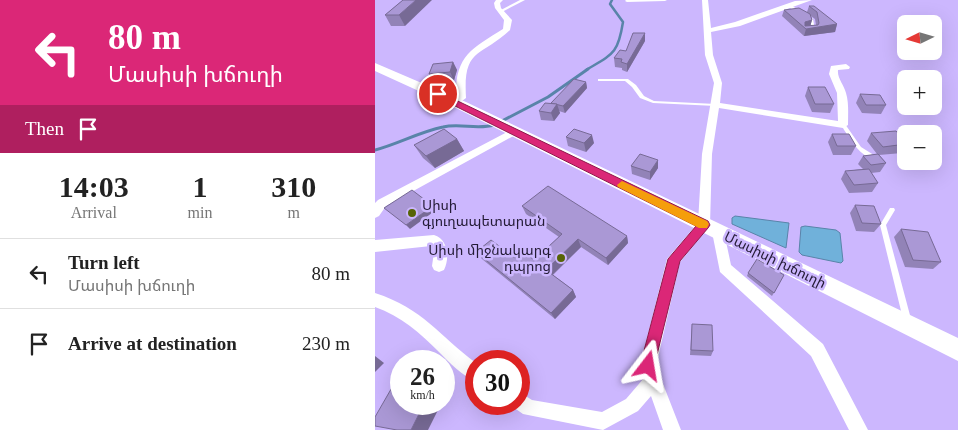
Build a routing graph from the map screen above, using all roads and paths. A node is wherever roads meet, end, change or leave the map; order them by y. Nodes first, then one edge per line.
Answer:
1 (500, 0) edge
2 (523, 0) edge
3 (665, 0) edge
4 (705, 0) edge
5 (809, 0) edge
6 (627, 1) edge
7 (788, 5) junction
8 (501, 11) junction
9 (706, 31) junction
10 (805, 31) edge
11 (846, 68) dead end
12 (380, 69) edge
13 (375, 80) edge
14 (600, 80) dead end
15 (458, 104) junction
16 (716, 105) junction
17 (843, 125) junction
18 (513, 132) junction
19 (877, 158) edge
20 (892, 210) dead end
21 (375, 212) edge
22 (711, 228) junction
23 (375, 246) edge
24 (439, 266) dead end
25 (375, 300) edge
26 (908, 326) junction
27 (958, 350) edge
28 (465, 365) edge
29 (653, 380) junction
30 (530, 408) edge
31 (672, 430) edge
32 (859, 430) edge

1 - 8 street
2 - 8 lane
3 - 6 lane
4 - 9 street
5 - 7 street
7 - 9 street
7 - 10 lane
8 - 15 street
9 - 16 street
11 - 17 street
12 - 13 main road
12 - 15 main road, Մասիսի խճուղի
14 - 16 lane
15 - 18 main road, Մասիսի խճուղի
16 - 17 street
16 - 22 street
17 - 19 lane
18 - 21 street
18 - 22 main road, Մասիսի խճուղի
20 - 26 lane
22 - 26 main road, Մասիսի խճուղի
22 - 29 street
22 - 32 street
23 - 24 street
25 - 28 street
26 - 27 main road, Մասիսի խճուղի
29 - 30 street
29 - 31 street

